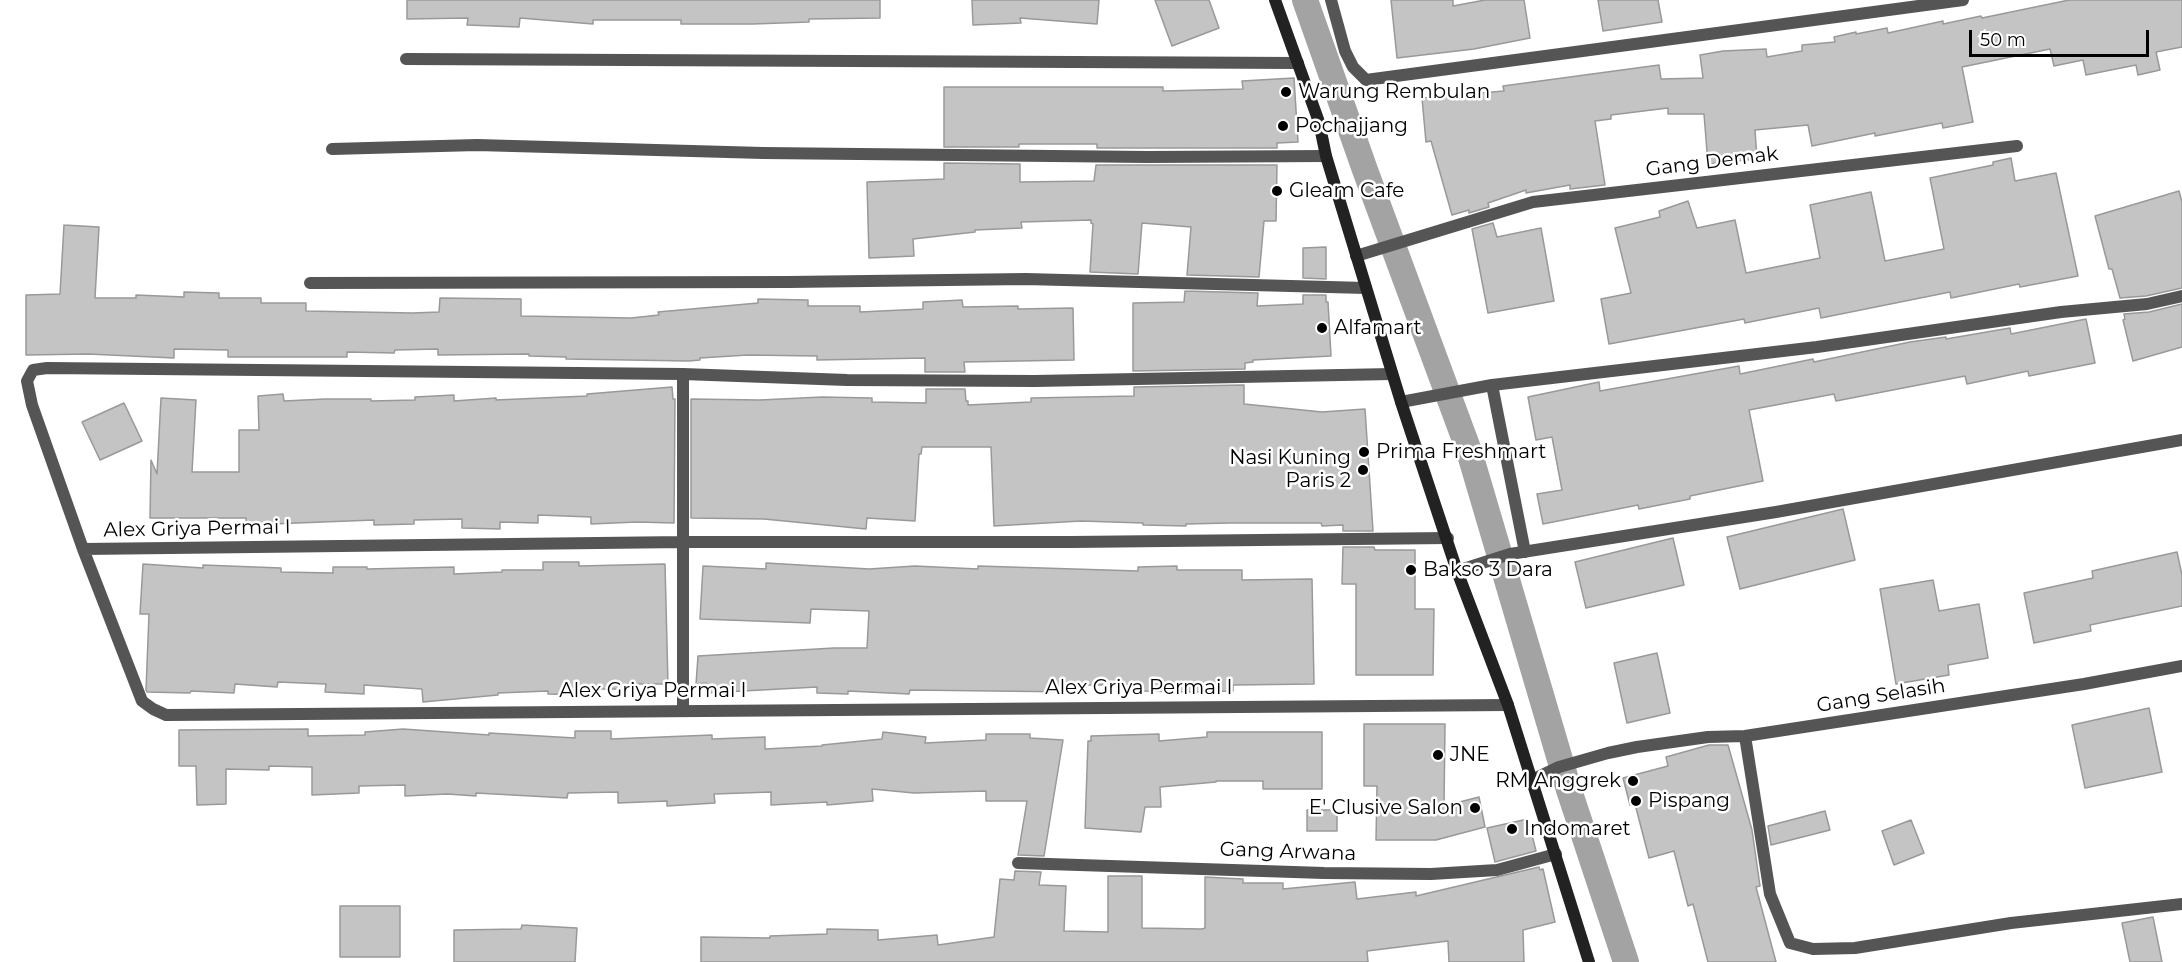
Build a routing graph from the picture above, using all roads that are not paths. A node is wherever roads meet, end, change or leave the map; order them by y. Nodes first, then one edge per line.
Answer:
1 (1275, 0) edge
2 (1331, 0) edge
3 (1963, 0) edge
4 (406, 59) dead end
5 (1298, 63) junction
6 (2017, 146) dead end
7 (332, 149) dead end
8 (1326, 156) junction
9 (1356, 256) junction
10 (310, 283) dead end
11 (1366, 288) junction
12 (2182, 296) edge
13 (683, 374) junction
14 (1392, 374) junction
15 (1492, 386) junction
16 (1401, 402) junction
17 (2182, 440) edge
18 (1448, 538) junction
19 (684, 542) junction
20 (83, 549) junction
21 (1526, 552) junction
22 (1457, 571) junction
23 (2182, 666) edge
24 (1508, 705) junction
25 (683, 710) junction
26 (1745, 736) junction
27 (1532, 780) junction
28 (1556, 854) junction
29 (1018, 863) dead end
30 (2182, 904) edge
31 (1589, 962) edge

1 - 5 street
2 - 3 street
4 - 5 street
5 - 8 street
6 - 9 street, Gang Demak
7 - 8 street
8 - 9 street
9 - 11 street
10 - 11 street
11 - 14 street
12 - 15 street
13 - 14 street
13 - 19 street
13 - 20 street
14 - 16 street
15 - 16 street
15 - 21 street
16 - 18 street
17 - 21 street
18 - 19 street, Alex Griya Permai I
18 - 22 street
19 - 20 street, Alex Griya Permai I
19 - 25 street
20 - 25 street, Alex Griya Permai I
21 - 22 street
22 - 24 street
23 - 26 street, Gang Selasih
24 - 25 street, Alex Griya Permai I
24 - 27 street
26 - 27 street, Gang Selasih
26 - 30 street
27 - 28 street
28 - 29 street, Gang Arwana
28 - 31 street

